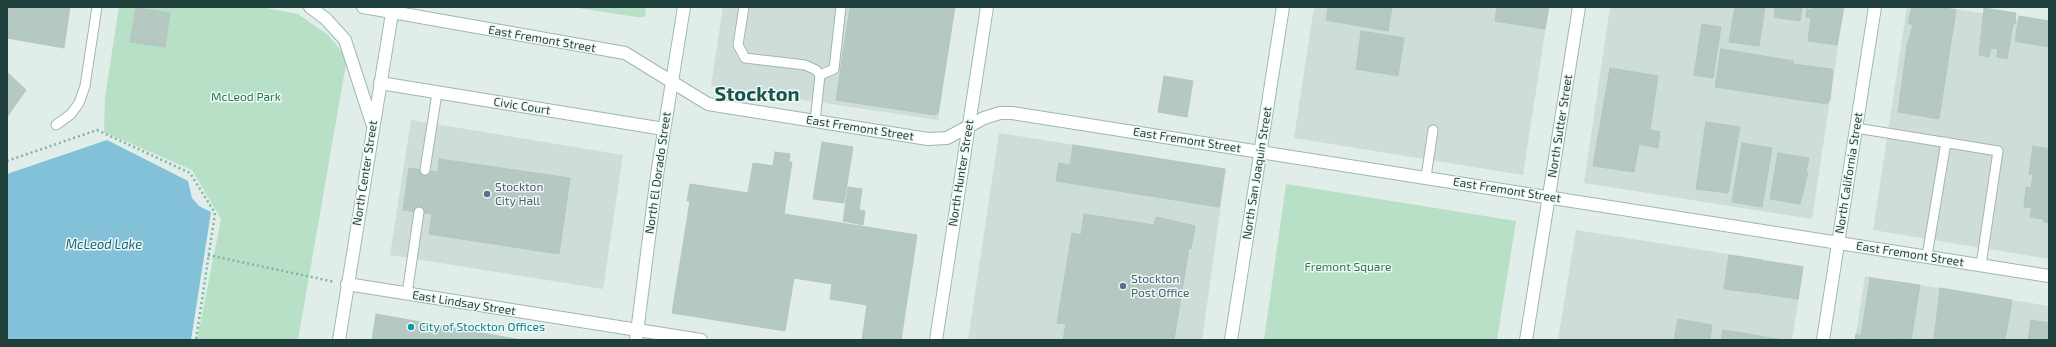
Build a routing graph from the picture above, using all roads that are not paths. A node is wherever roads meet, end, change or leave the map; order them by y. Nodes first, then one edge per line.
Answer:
1 (97, 7) edge
2 (310, 7) edge
3 (363, 7) edge
4 (684, 7) edge
5 (744, 7) edge
6 (841, 7) edge
7 (987, 7) edge
8 (1283, 7) edge
9 (1579, 7) edge
10 (1875, 7) edge
11 (392, 10) edge
12 (820, 75) junction
13 (672, 82) junction
14 (380, 83) junction
15 (437, 93) junction
16 (815, 121) junction
17 (56, 125) dead end
18 (969, 125) junction
19 (373, 126) junction
20 (1856, 128) junction
21 (664, 129) junction
22 (1433, 130) dead end
23 (1946, 142) junction
24 (1260, 152) junction
25 (426, 170) dead end
26 (1426, 177) junction
27 (1549, 196) junction
28 (419, 212) dead end
29 (1838, 242) junction
30 (1927, 256) junction
31 (1981, 265) junction
32 (2049, 276) edge
33 (347, 284) junction
34 (407, 294) junction
35 (637, 335) edge
36 (338, 340) edge
37 (700, 340) edge
38 (936, 340) edge
39 (1231, 340) edge
40 (1526, 340) edge
41 (1823, 340) edge

1 - 17 lane
2 - 19 street
3 - 11 street, East Fremont Street
4 - 13 street, North El Dorado Street
5 - 12 lane
6 - 12 lane
7 - 18 street, North Hunter Street
8 - 24 street, North San Joaquin Street
9 - 27 street, North Sutter Street
10 - 20 street, North California Street
11 - 13 street, East Fremont Street
11 - 14 street, North Center Street
12 - 16 lane
13 - 16 street, East Fremont Street
13 - 21 street, North El Dorado Street
14 - 15 street, Civic Court
14 - 19 street, North Center Street
15 - 21 street, Civic Court
15 - 25 lane
16 - 18 street, East Fremont Street
18 - 24 street, East Fremont Street
18 - 38 street, North Hunter Street
19 - 33 street, North Center Street
20 - 23 lane
20 - 29 street, North California Street
21 - 35 street, North El Dorado Street
22 - 26 lane
23 - 30 lane
23 - 31 lane
24 - 26 street, East Fremont Street
24 - 39 street, North San Joaquin Street
26 - 27 street, East Fremont Street
27 - 29 street, East Fremont Street
27 - 40 street, North Sutter Street
28 - 34 lane
29 - 30 street, East Fremont Street
29 - 41 street, North California Street
30 - 31 street, East Fremont Street
31 - 32 street, East Fremont Street
33 - 34 street, East Lindsay Street
33 - 36 street, North Center Street
34 - 35 street, East Lindsay Street
35 - 37 street, East Lindsay Street

